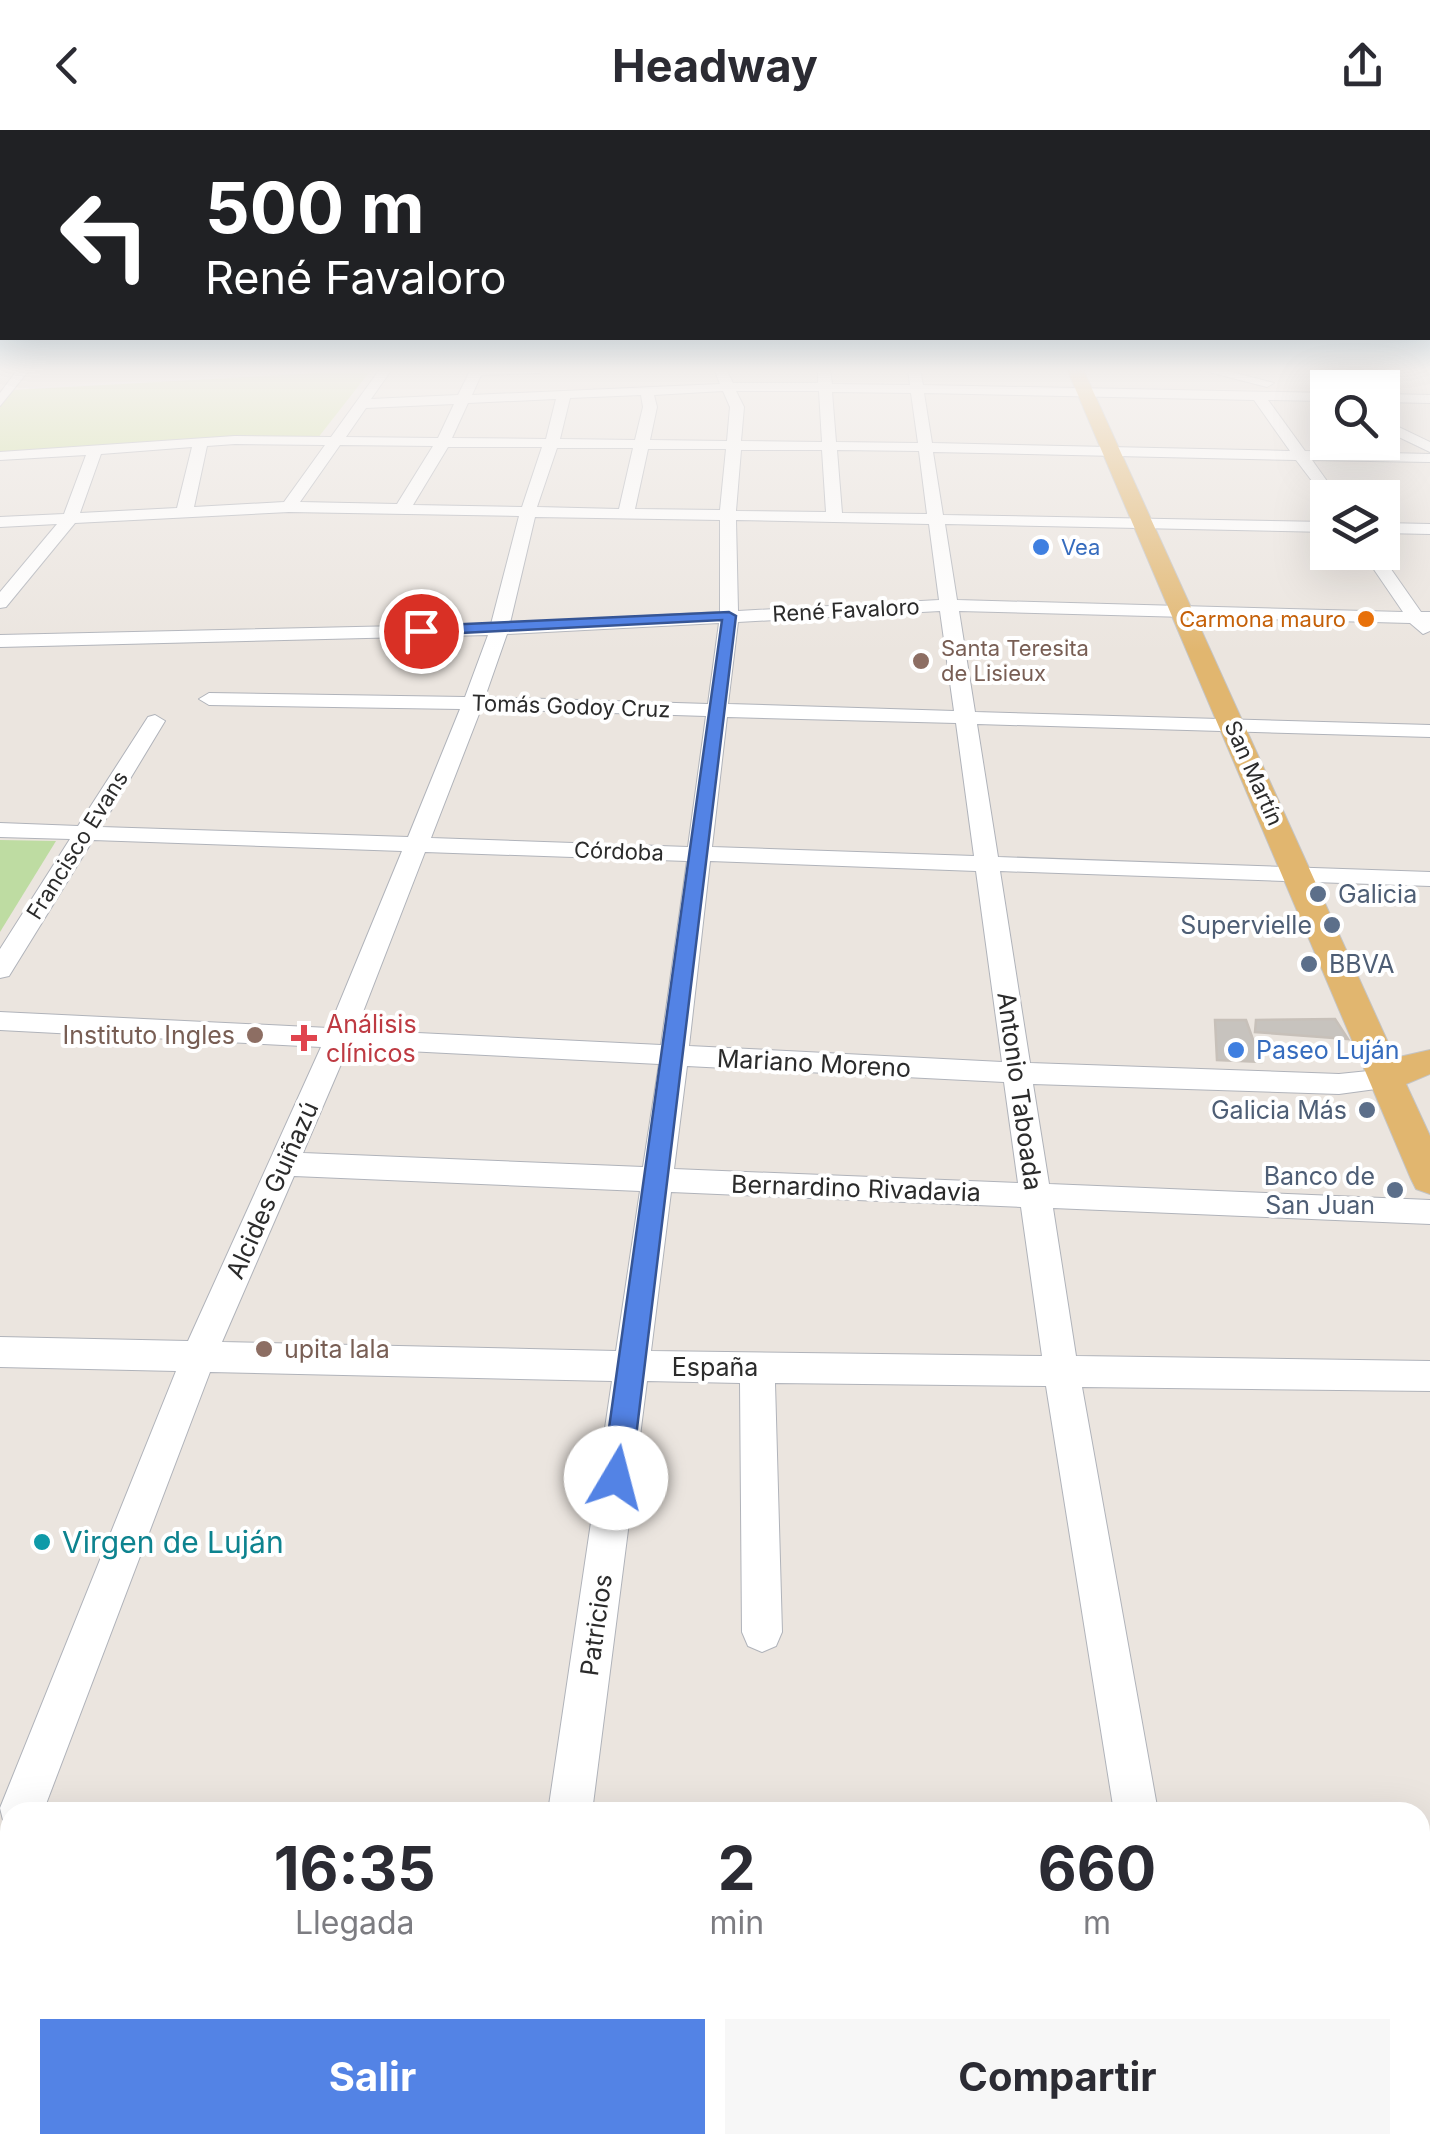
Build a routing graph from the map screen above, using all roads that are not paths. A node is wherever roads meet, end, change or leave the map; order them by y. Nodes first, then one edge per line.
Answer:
1 (90, 463) edge
2 (197, 463) edge
3 (318, 463) edge
4 (429, 463) edge
5 (545, 463) edge
6 (638, 463) edge
7 (732, 463) edge
8 (831, 463) edge
9 (928, 463) edge
10 (1117, 463) edge
11 (289, 507) junction
12 (403, 508) junction
13 (185, 510) junction
14 (528, 510) junction
15 (626, 513) junction
16 (728, 515) junction
17 (71, 517) junction
18 (834, 517) junction
19 (938, 519) junction
20 (0, 522) edge
21 (1141, 523) junction
22 (1310, 527) edge
23 (1400, 529) edge
24 (1430, 530) edge
25 (1384, 570) edge
26 (0, 603) edge
27 (949, 605) junction
28 (1181, 612) junction
29 (729, 616) junction
30 (1423, 618) edge
31 (499, 629) junction
32 (1430, 637) edge
33 (0, 640) edge
34 (210, 699) dead end
35 (473, 702) junction
36 (718, 710) junction
37 (965, 718) junction
38 (155, 721) dead end
39 (1233, 724) junction
40 (1430, 731) edge
41 (0, 830) edge
42 (84, 833) junction
43 (417, 844) junction
44 (700, 854) junction
45 (990, 864) junction
46 (1298, 874) junction
47 (1430, 879) edge
48 (0, 970) edge
49 (0, 1021) edge
50 (338, 1038) junction
51 (674, 1056) junction
52 (1430, 1062) edge
53 (1017, 1073) junction
54 (1430, 1078) edge
55 (1388, 1079) junction
56 (283, 1164) junction
57 (657, 1180) junction
58 (1430, 1180) edge
59 (1035, 1196) junction
60 (1430, 1212) edge
61 (0, 1352) edge
62 (199, 1356) junction
63 (632, 1366) junction
64 (757, 1367) junction
65 (1061, 1370) junction
66 (1430, 1376) edge
67 (762, 1632) dead end
68 (25, 1802) edge
69 (571, 1802) edge
70 (1134, 1802) edge

1 - 17 street
2 - 13 street
3 - 11 street
4 - 12 street
5 - 14 street, Alcides Guiñazú
6 - 15 street
7 - 16 street, Patricios
8 - 18 street
9 - 19 street, Antonio Taboada
10 - 21 main road, San Martín
11 - 12 street
11 - 13 street
12 - 14 street
13 - 17 street
14 - 15 street
14 - 31 street, Alcides Guiñazú
15 - 16 street
16 - 18 street
16 - 29 street, Patricios
17 - 20 street
17 - 26 street
18 - 19 street
19 - 21 street
19 - 27 street, Antonio Taboada
21 - 22 street
21 - 28 main road, San Martín
23 - 24 street
25 - 30 street
27 - 28 street, René Favaloro
27 - 29 street, René Favaloro
27 - 37 street, Antonio Taboada
28 - 30 street, René Favaloro
28 - 39 main road, San Martín
29 - 31 street, René Favaloro
29 - 36 street, Patricios
30 - 32 street
31 - 33 street, René Favaloro
31 - 35 street, Alcides Guiñazú
34 - 35 street, Tomás Godoy Cruz
35 - 36 street, Tomás Godoy Cruz
35 - 43 street, Alcides Guiñazú
36 - 37 street, Tomás Godoy Cruz
36 - 44 street, Patricios
37 - 39 street, Tomás Godoy Cruz
37 - 45 street, Antonio Taboada
38 - 42 street, Francisco Evans
39 - 40 street, Tomás Godoy Cruz
39 - 46 main road, San Martín
41 - 42 street, Córdoba
42 - 43 street, Córdoba
42 - 48 street, Francisco Evans
43 - 44 street, Córdoba
43 - 50 street, Alcides Guiñazú
44 - 45 street, Córdoba
44 - 51 street, Patricios
45 - 46 street, Córdoba
45 - 53 street, Antonio Taboada
46 - 47 street, Córdoba
46 - 55 main road, San Martín
49 - 50 street, Mariano Moreno
50 - 51 street, Mariano Moreno
50 - 56 street, Alcides Guiñazú
51 - 53 street, Mariano Moreno
51 - 57 street, Patricios
52 - 55 main road
53 - 55 street, Mariano Moreno
53 - 59 street, Antonio Taboada
54 - 55 main road
55 - 58 main road, San Martín
56 - 57 street, Bernardino Rivadavia
56 - 62 street, Alcides Guiñazú
57 - 59 street, Bernardino Rivadavia
57 - 63 street, Patricios
59 - 60 street, Bernardino Rivadavia
59 - 65 street, Antonio Taboada
61 - 62 street, España
62 - 63 street, España
62 - 68 street, Alcides Guiñazú
63 - 64 street, España
63 - 69 street, Patricios
64 - 65 street, España
64 - 67 street
65 - 66 street, España
65 - 70 street, Antonio Taboada

